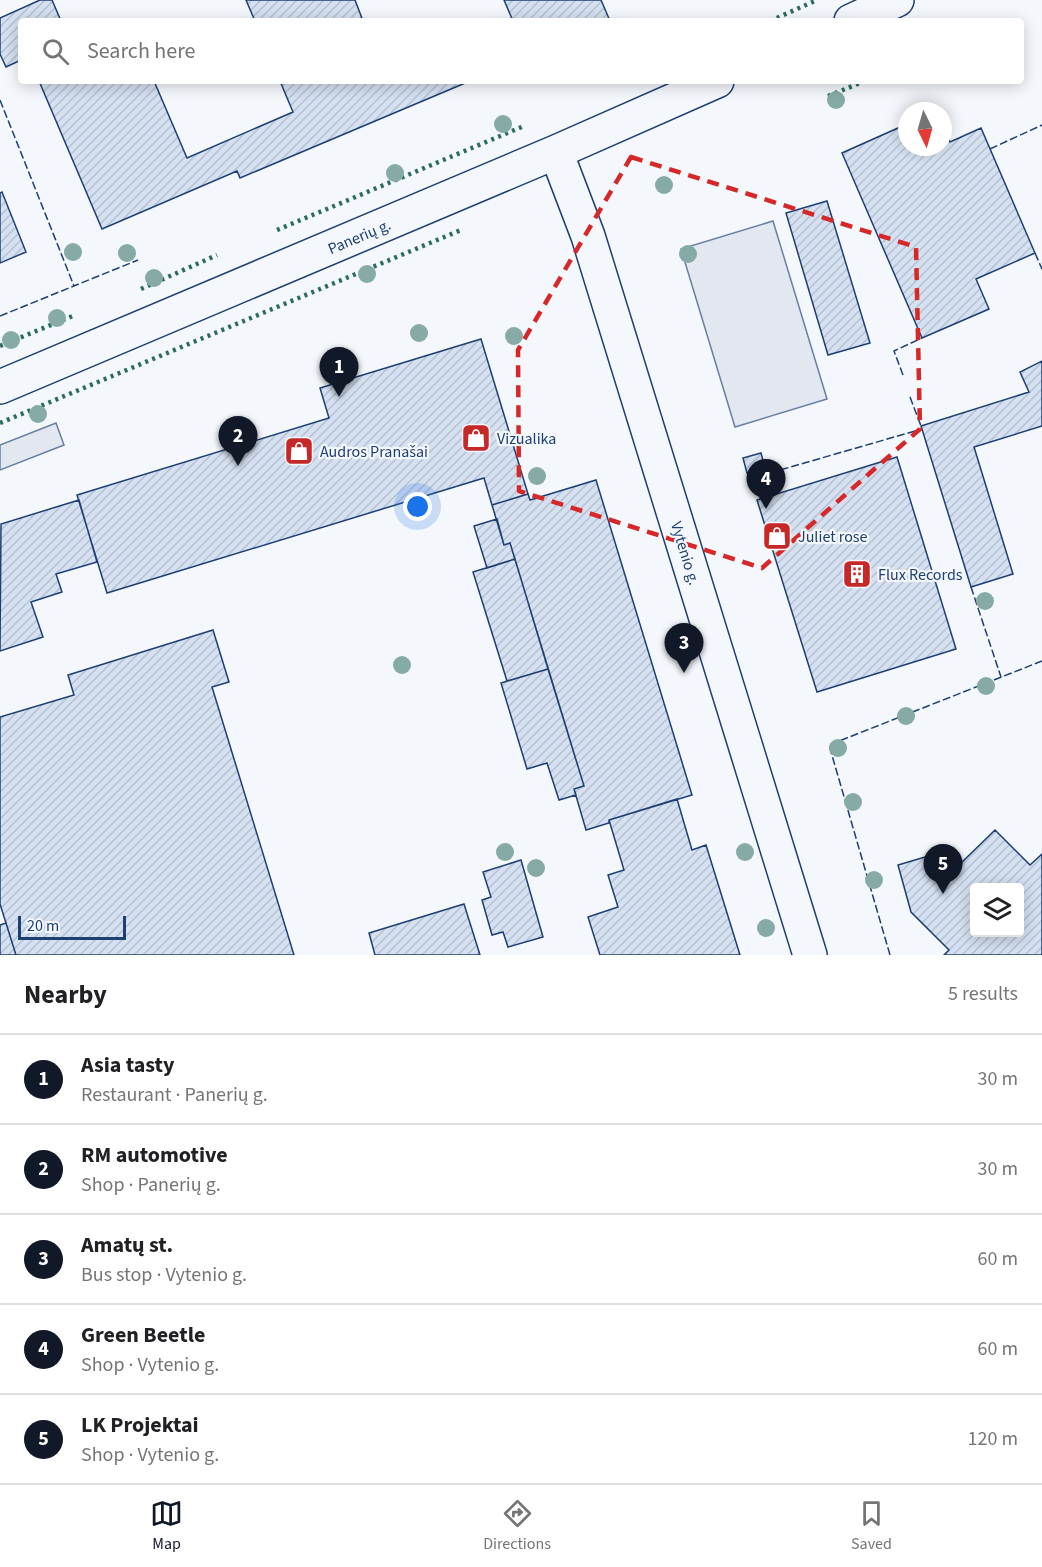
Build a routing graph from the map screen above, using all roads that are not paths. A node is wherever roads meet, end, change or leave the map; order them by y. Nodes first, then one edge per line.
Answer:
1 (897, 0) edge
2 (858, 18) edge
3 (710, 84) edge
4 (556, 152) junction
5 (0, 387) edge
6 (810, 955) edge

1 - 2 street
3 - 4 street, Panerių g.
4 - 5 street, Panerių g.
4 - 6 street, Vytenio g.

